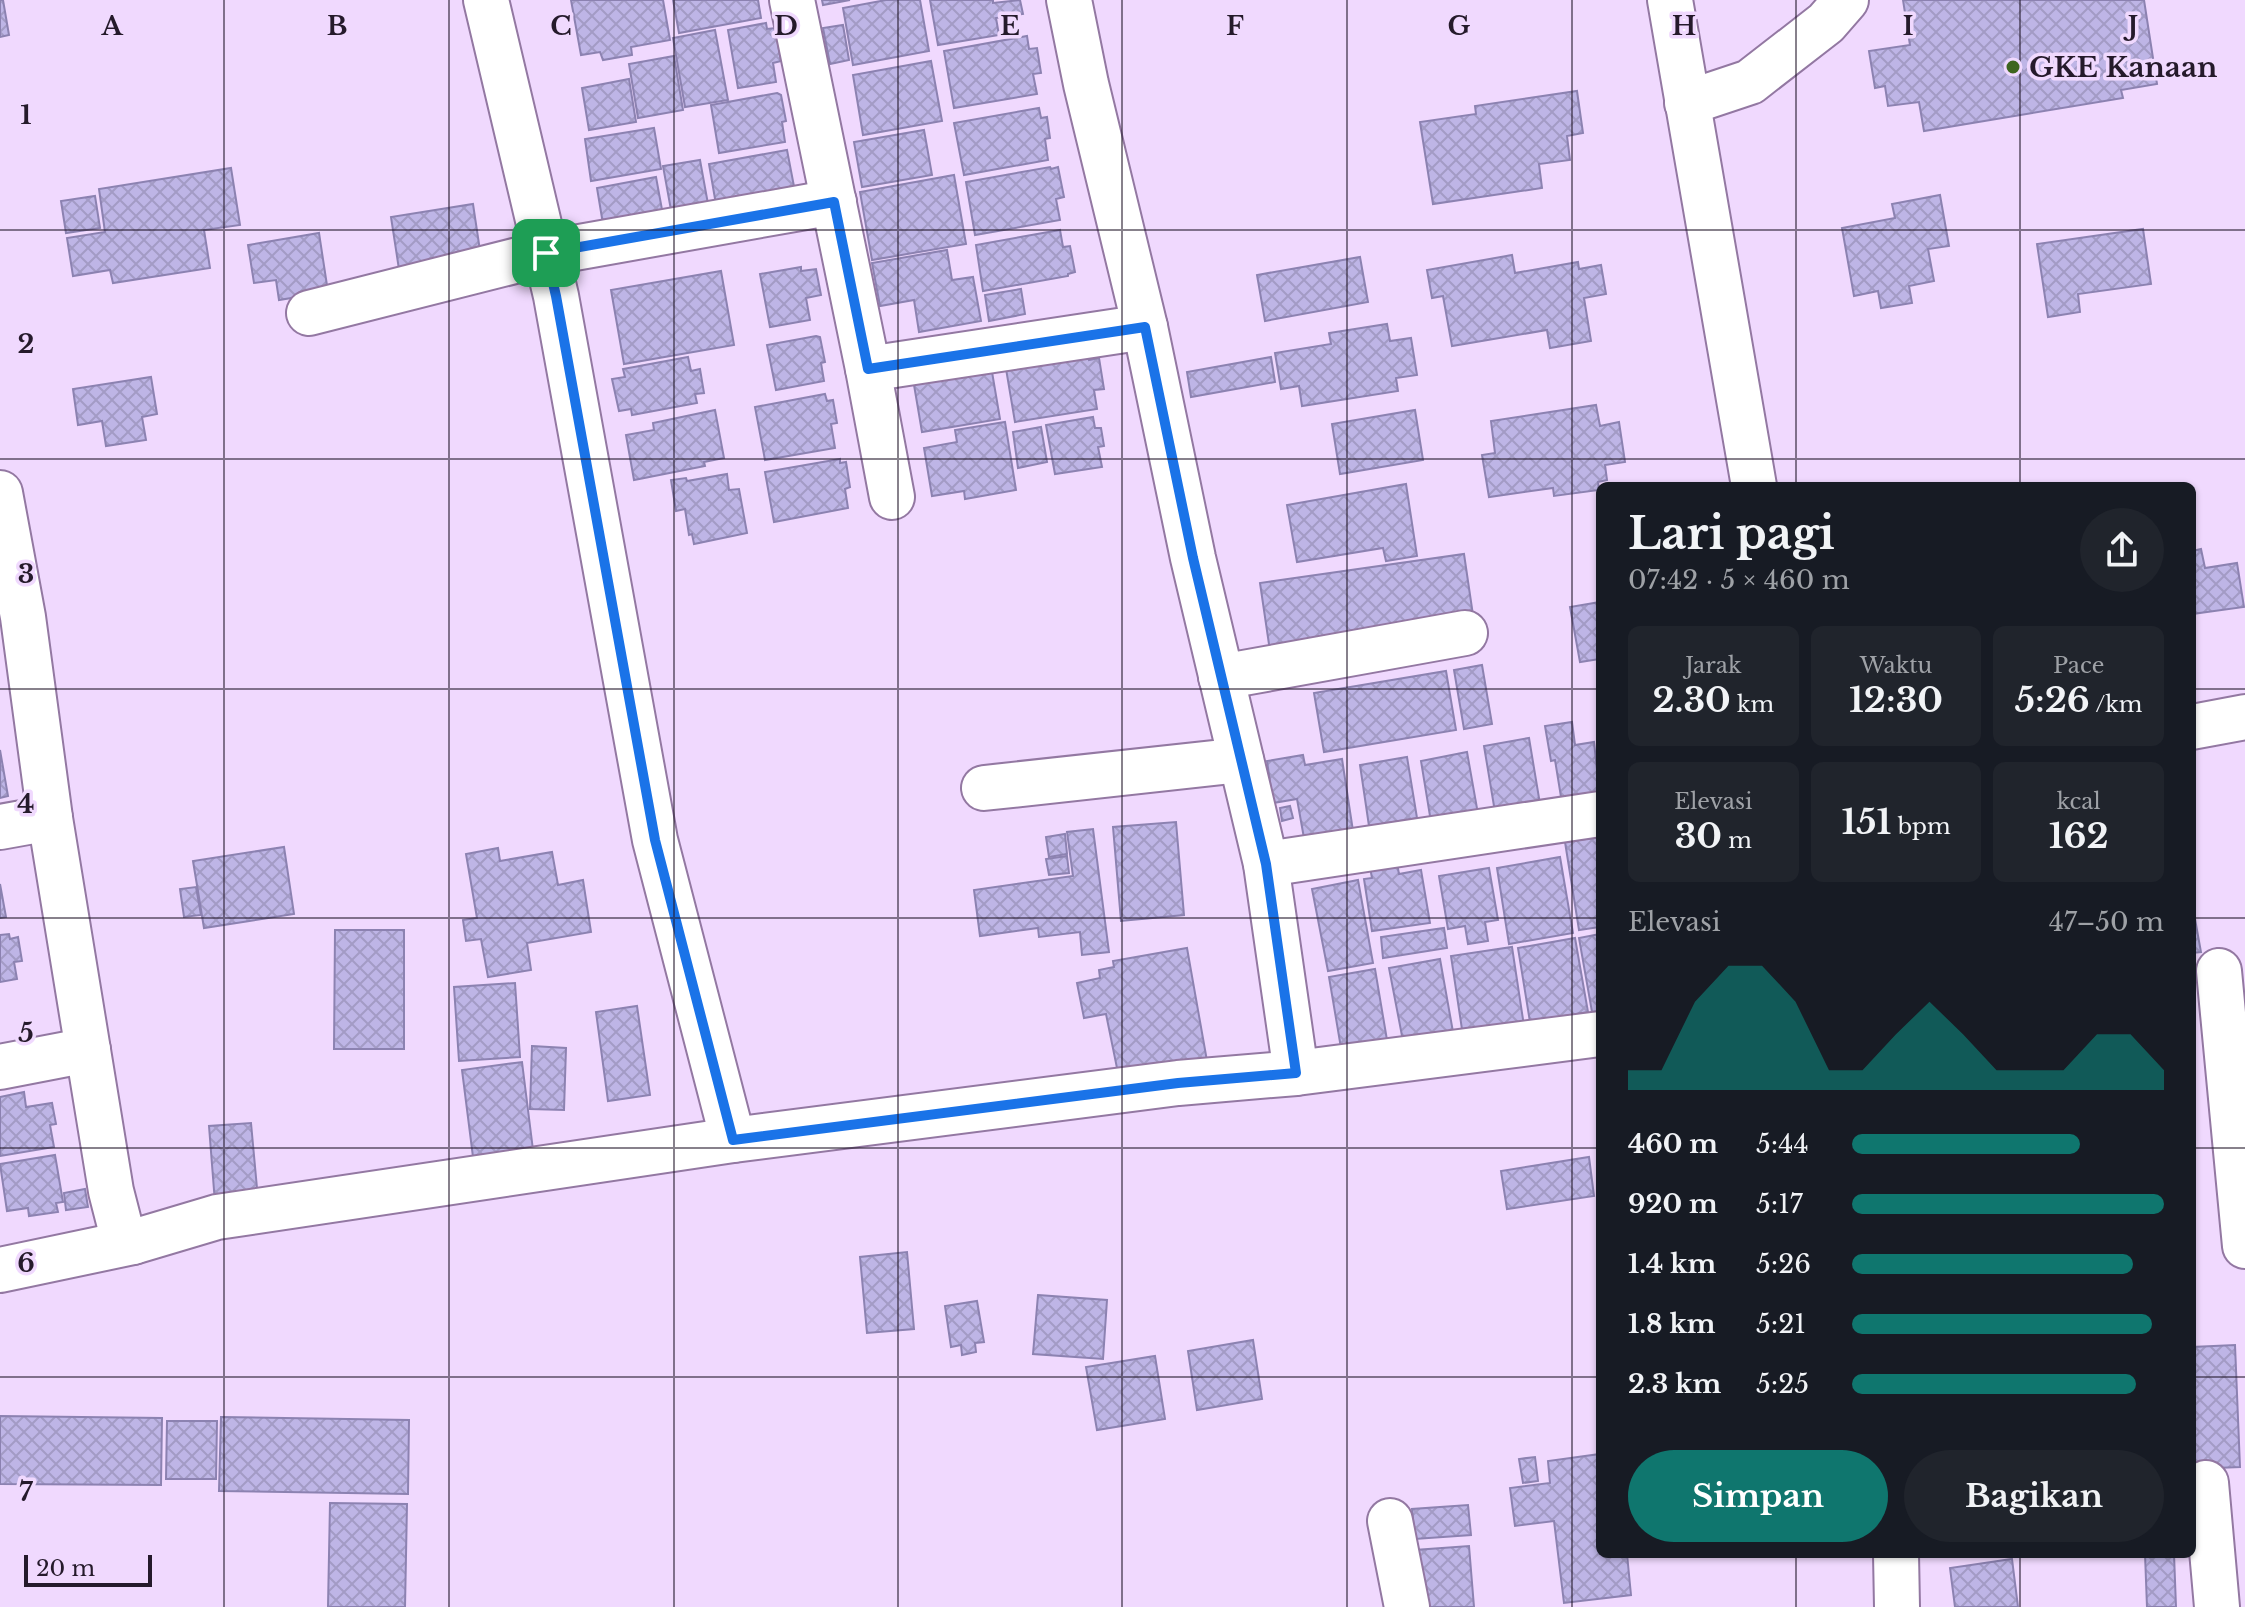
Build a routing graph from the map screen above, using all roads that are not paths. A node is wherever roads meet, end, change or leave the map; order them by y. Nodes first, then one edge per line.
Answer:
1 (486, 0) edge
2 (792, 0) edge
3 (1069, 0) edge
4 (1670, 0) edge
5 (1846, 0) edge
6 (1687, 103) junction
7 (834, 202) junction
8 (546, 253) junction
9 (309, 313) dead end
10 (1145, 327) junction
11 (868, 369) junction
12 (1753, 482) edge
13 (0, 493) edge
14 (892, 497) dead end
15 (11, 619) edge
16 (1465, 633) dead end
17 (1221, 677) junction
18 (2245, 717) edge
19 (2196, 726) edge
20 (1241, 760) junction
21 (984, 788) dead end
22 (1596, 815) edge
23 (50, 818) junction
24 (0, 827) edge
25 (1266, 864) junction
26 (2219, 971) edge
27 (1596, 1035) edge
28 (88, 1050) junction
29 (0, 1067) edge
30 (1296, 1073) junction
31 (733, 1140) junction
32 (133, 1242) junction
33 (2245, 1246) edge
34 (0, 1270) edge
35 (2206, 1483) dead end
36 (1390, 1521) dead end
37 (1896, 1558) edge
38 (1407, 1607) edge
39 (1897, 1607) edge
40 (2217, 1607) edge

1 - 8 street
2 - 7 street
3 - 10 street
4 - 6 street
5 - 6 street
6 - 12 street
7 - 8 street
7 - 11 street
8 - 9 street
8 - 31 street
10 - 11 street
10 - 17 street
11 - 14 street
13 - 15 street
15 - 23 street
16 - 17 street
17 - 20 street
18 - 19 street
20 - 21 street
20 - 25 street
22 - 25 street
23 - 24 street
23 - 28 street
25 - 30 street
26 - 33 street
27 - 30 street
28 - 29 street
28 - 32 street
30 - 31 street
31 - 32 street
32 - 34 street
35 - 40 street
36 - 38 street
37 - 39 street

